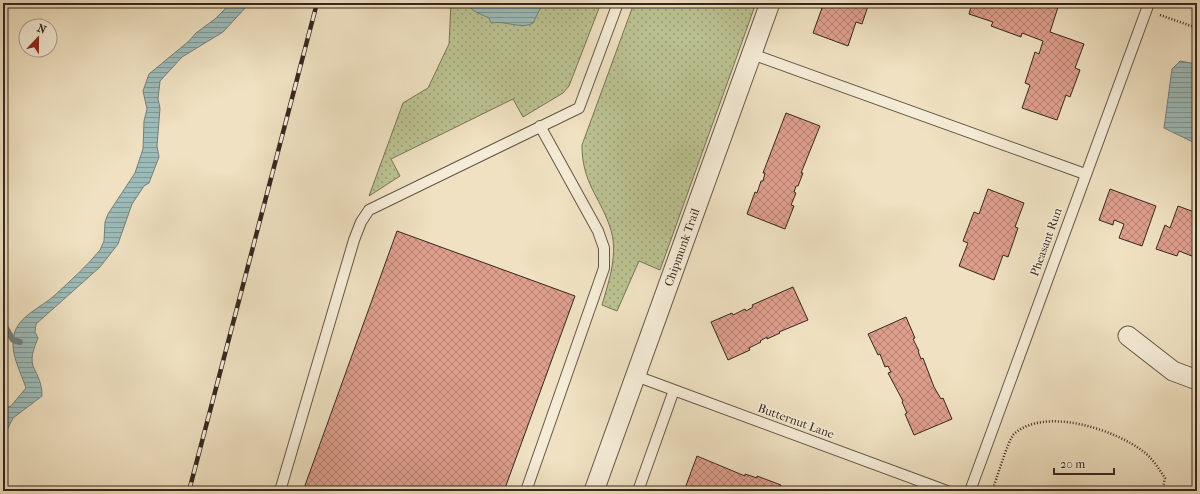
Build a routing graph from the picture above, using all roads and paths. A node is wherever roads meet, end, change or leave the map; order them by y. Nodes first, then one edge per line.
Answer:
1 (618, 3) edge
2 (770, 3) edge
3 (1147, 7) edge
4 (1197, 28) edge
5 (752, 54) junction
6 (540, 126) junction
7 (1085, 174) junction
8 (1128, 336) dead end
9 (636, 376) junction
10 (1197, 380) edge
11 (674, 390) junction
12 (280, 491) edge
13 (526, 491) edge
14 (594, 491) edge
15 (638, 491) edge
16 (947, 491) edge
17 (970, 491) edge
18 (992, 491) edge
19 (1162, 491) edge

1 - 6 lane
2 - 5 street, Chipmunk Trail
3 - 4 path
3 - 7 lane, Pheasant Run
5 - 7 lane
5 - 9 street, Chipmunk Trail
6 - 12 lane
6 - 13 lane
7 - 17 lane, Pheasant Run
8 - 10 street
9 - 11 lane, Butternut Lane
9 - 14 street, Chipmunk Trail
11 - 15 lane
11 - 16 lane, Butternut Lane
18 - 19 path

